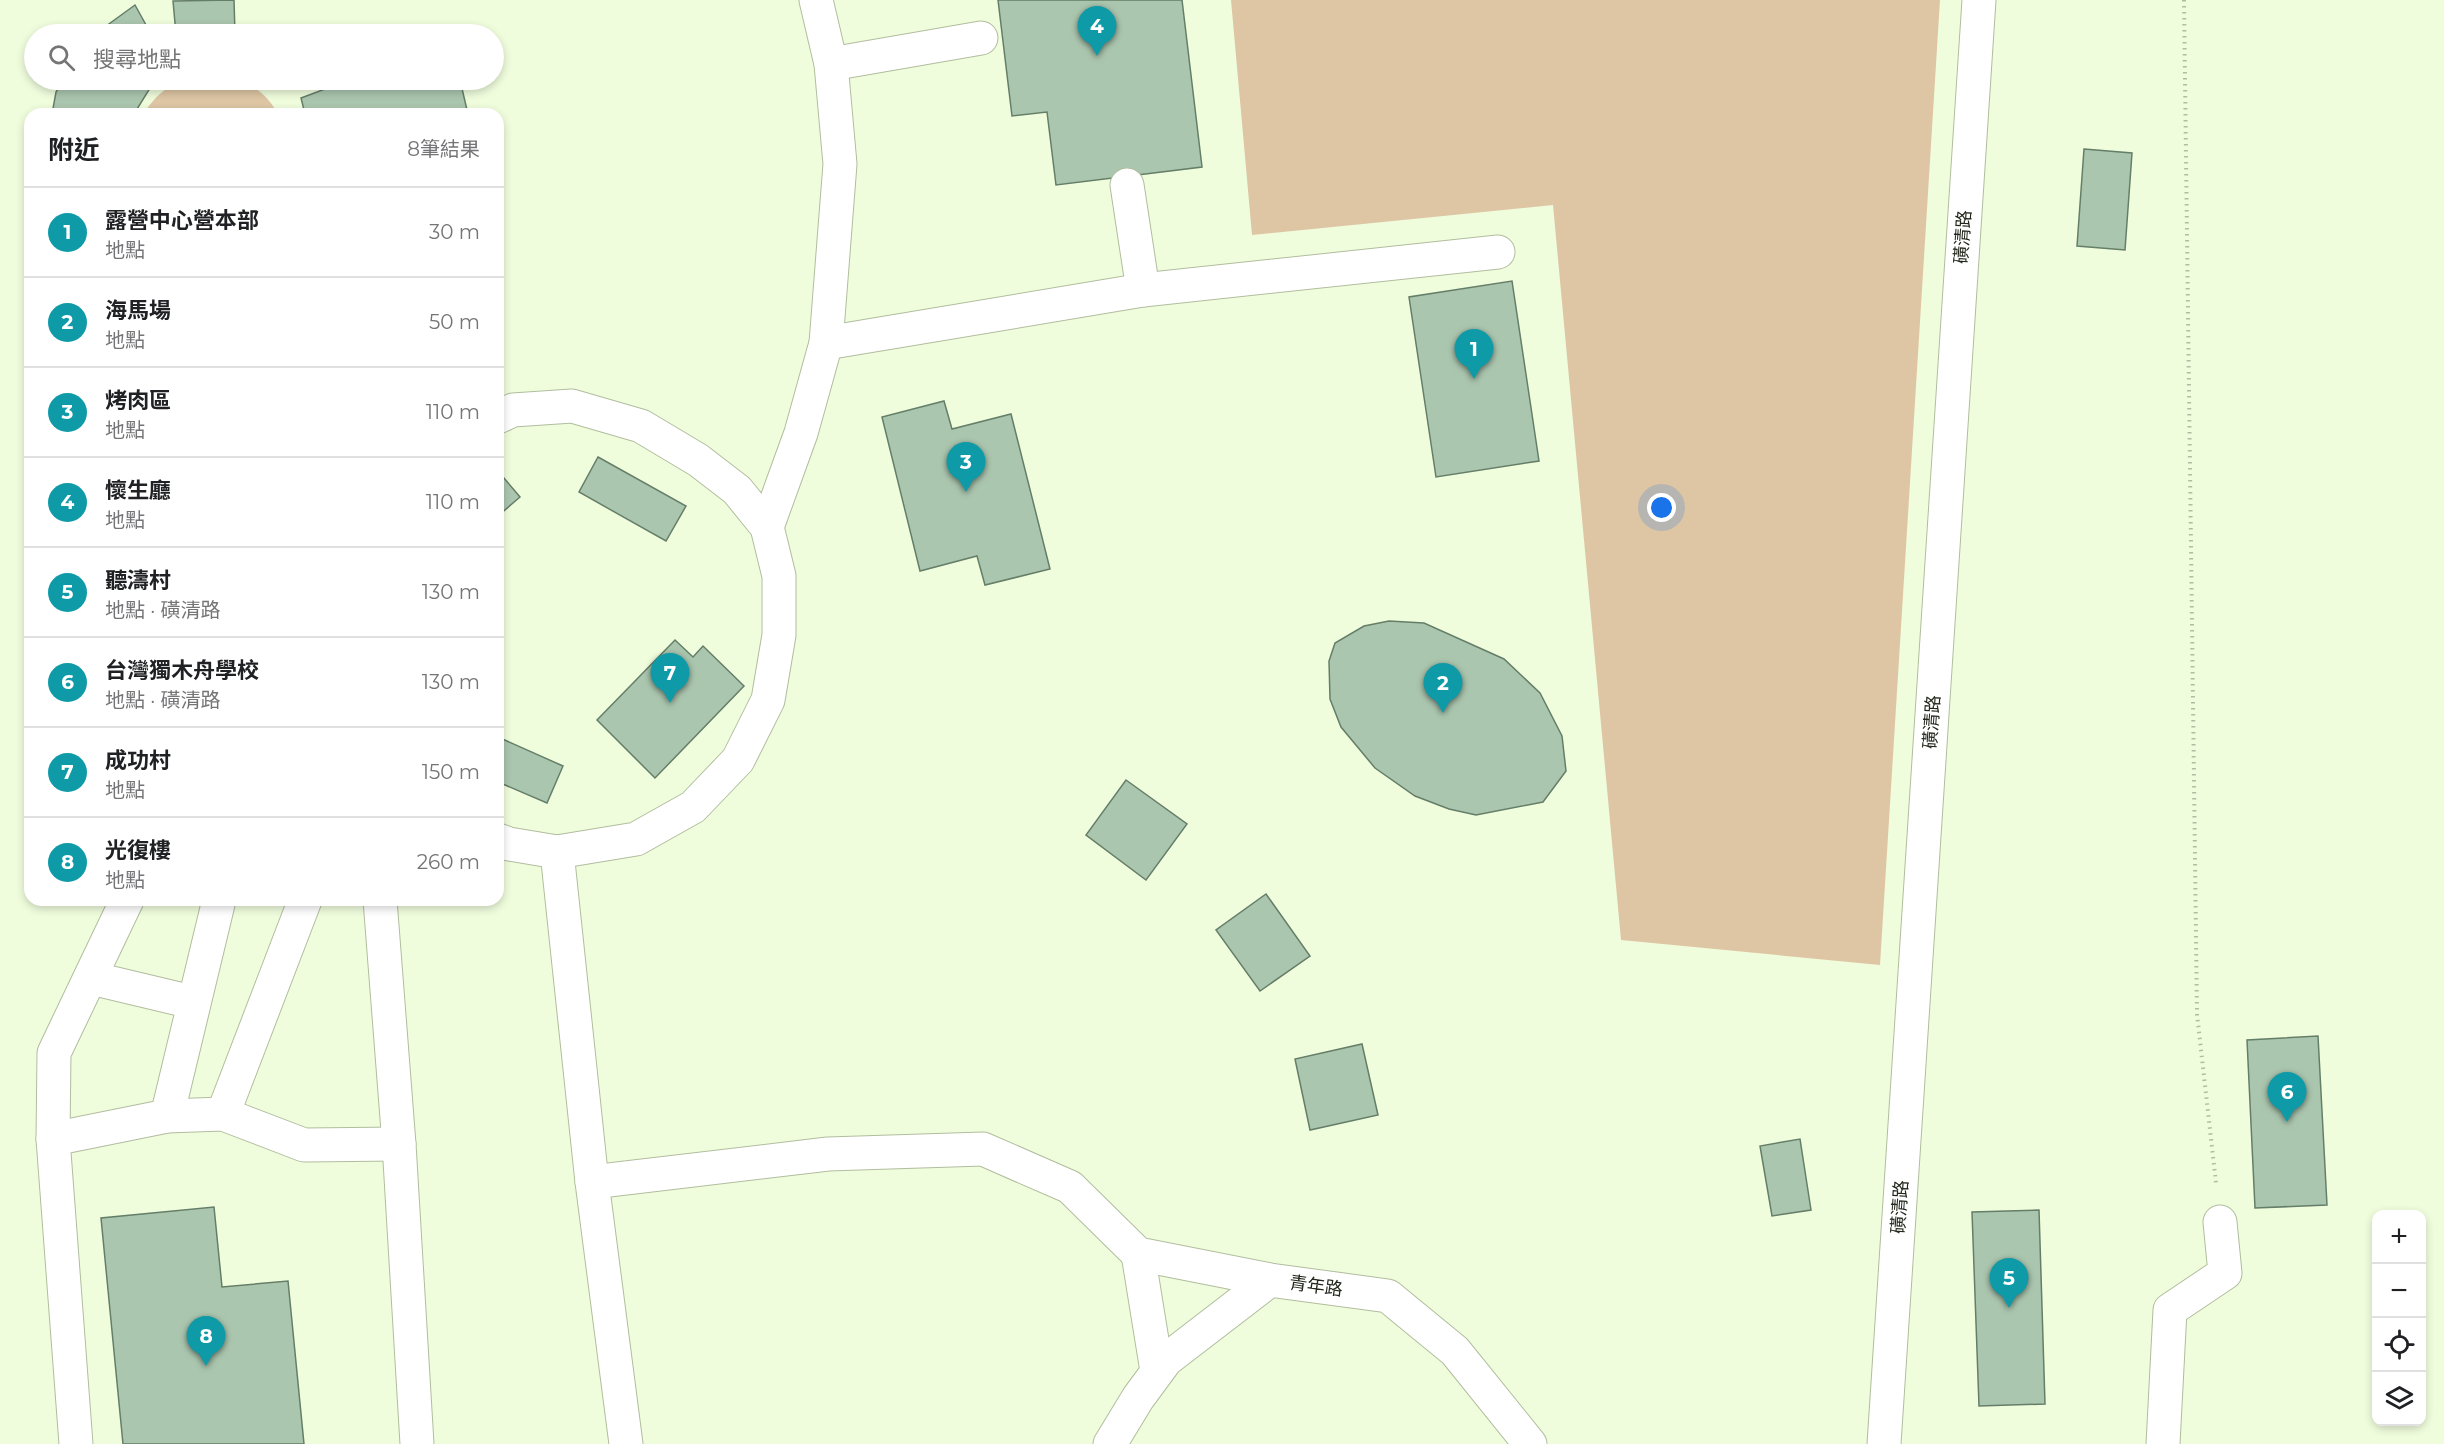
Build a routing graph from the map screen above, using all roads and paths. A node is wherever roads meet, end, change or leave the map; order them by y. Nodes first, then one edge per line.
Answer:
1 (816, 0) edge
2 (1979, 0) edge
3 (2184, 0) edge
4 (981, 38) dead end
5 (831, 64) junction
6 (1126, 185) dead end
7 (1498, 252) dead end
8 (1143, 290) junction
9 (826, 343) junction
10 (504, 414) edge
11 (767, 527) junction
12 (504, 842) edge
13 (556, 852) junction
14 (124, 906) edge
15 (217, 906) edge
16 (303, 906) edge
17 (380, 906) edge
18 (91, 978) junction
19 (192, 1002) junction
20 (223, 1114) junction
21 (166, 1116) junction
22 (53, 1139) junction
23 (399, 1144) junction
24 (592, 1182) junction
25 (2220, 1222) joint
26 (1138, 1254) junction
27 (1270, 1280) junction
28 (1157, 1371) junction
29 (76, 1444) edge
30 (417, 1444) edge
31 (626, 1444) edge
32 (1110, 1444) edge
33 (1530, 1444) edge
34 (1884, 1444) edge
35 (2163, 1444) edge

1 - 5 street
2 - 34 street, 磺清路
3 - 25 path
4 - 5 street
5 - 9 street
6 - 8 street
7 - 8 street
8 - 9 street
9 - 11 street
10 - 11 street
11 - 13 street
12 - 13 street
13 - 24 street
14 - 18 street
15 - 19 street
16 - 20 street
17 - 23 street
18 - 19 street
18 - 22 street
19 - 21 street
20 - 21 street
20 - 23 street
21 - 22 street
22 - 29 street
23 - 30 street
24 - 26 street
24 - 31 street
25 - 35 street
26 - 27 street
26 - 28 street
27 - 28 street, 青年路
27 - 33 street, 青年路
28 - 32 street, 青年路

